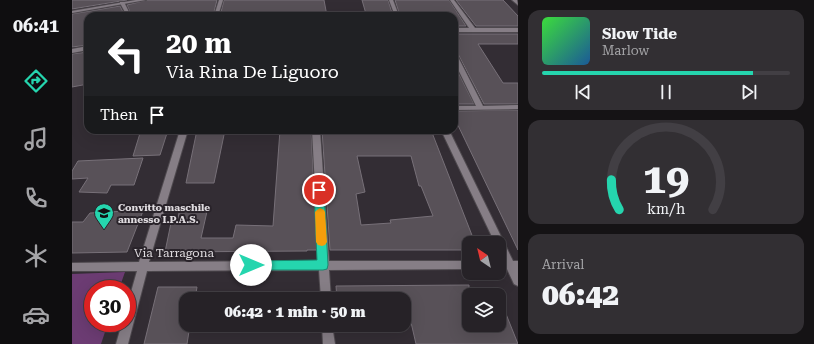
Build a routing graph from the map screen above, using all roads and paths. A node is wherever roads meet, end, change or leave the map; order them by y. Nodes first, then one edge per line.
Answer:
1 (144, 0) edge
2 (221, 0) edge
3 (391, 0) edge
4 (452, 0) edge
5 (514, 0) edge
6 (122, 3) junction
7 (518, 4) edge
8 (72, 12) edge
9 (127, 12) edge
10 (217, 12) edge
11 (396, 12) edge
12 (458, 30) edge
13 (473, 30) junction
14 (518, 30) edge
15 (84, 49) edge
16 (72, 51) edge
17 (458, 63) edge
18 (480, 107) junction
19 (518, 107) edge
20 (458, 108) edge
21 (183, 134) edge
22 (316, 134) edge
23 (447, 134) edge
24 (323, 265) junction
25 (462, 265) edge
26 (514, 265) edge
27 (72, 266) edge
28 (143, 266) junction
29 (518, 281) edge
30 (325, 292) edge
31 (328, 332) edge
32 (122, 344) edge
33 (329, 344) edge

1 - 6 street
2 - 10 street
3 - 11 street
4 - 13 street
5 - 7 street
6 - 8 street
6 - 9 street
12 - 13 street
13 - 14 street
15 - 16 street
17 - 18 street
18 - 19 street
18 - 20 street
21 - 28 street
22 - 24 street
23 - 26 street
24 - 25 street, Via Tarragona
24 - 28 street, Via Tarragona
24 - 30 street
26 - 29 street
27 - 28 street, Via Tarragona
28 - 32 street
31 - 33 street

